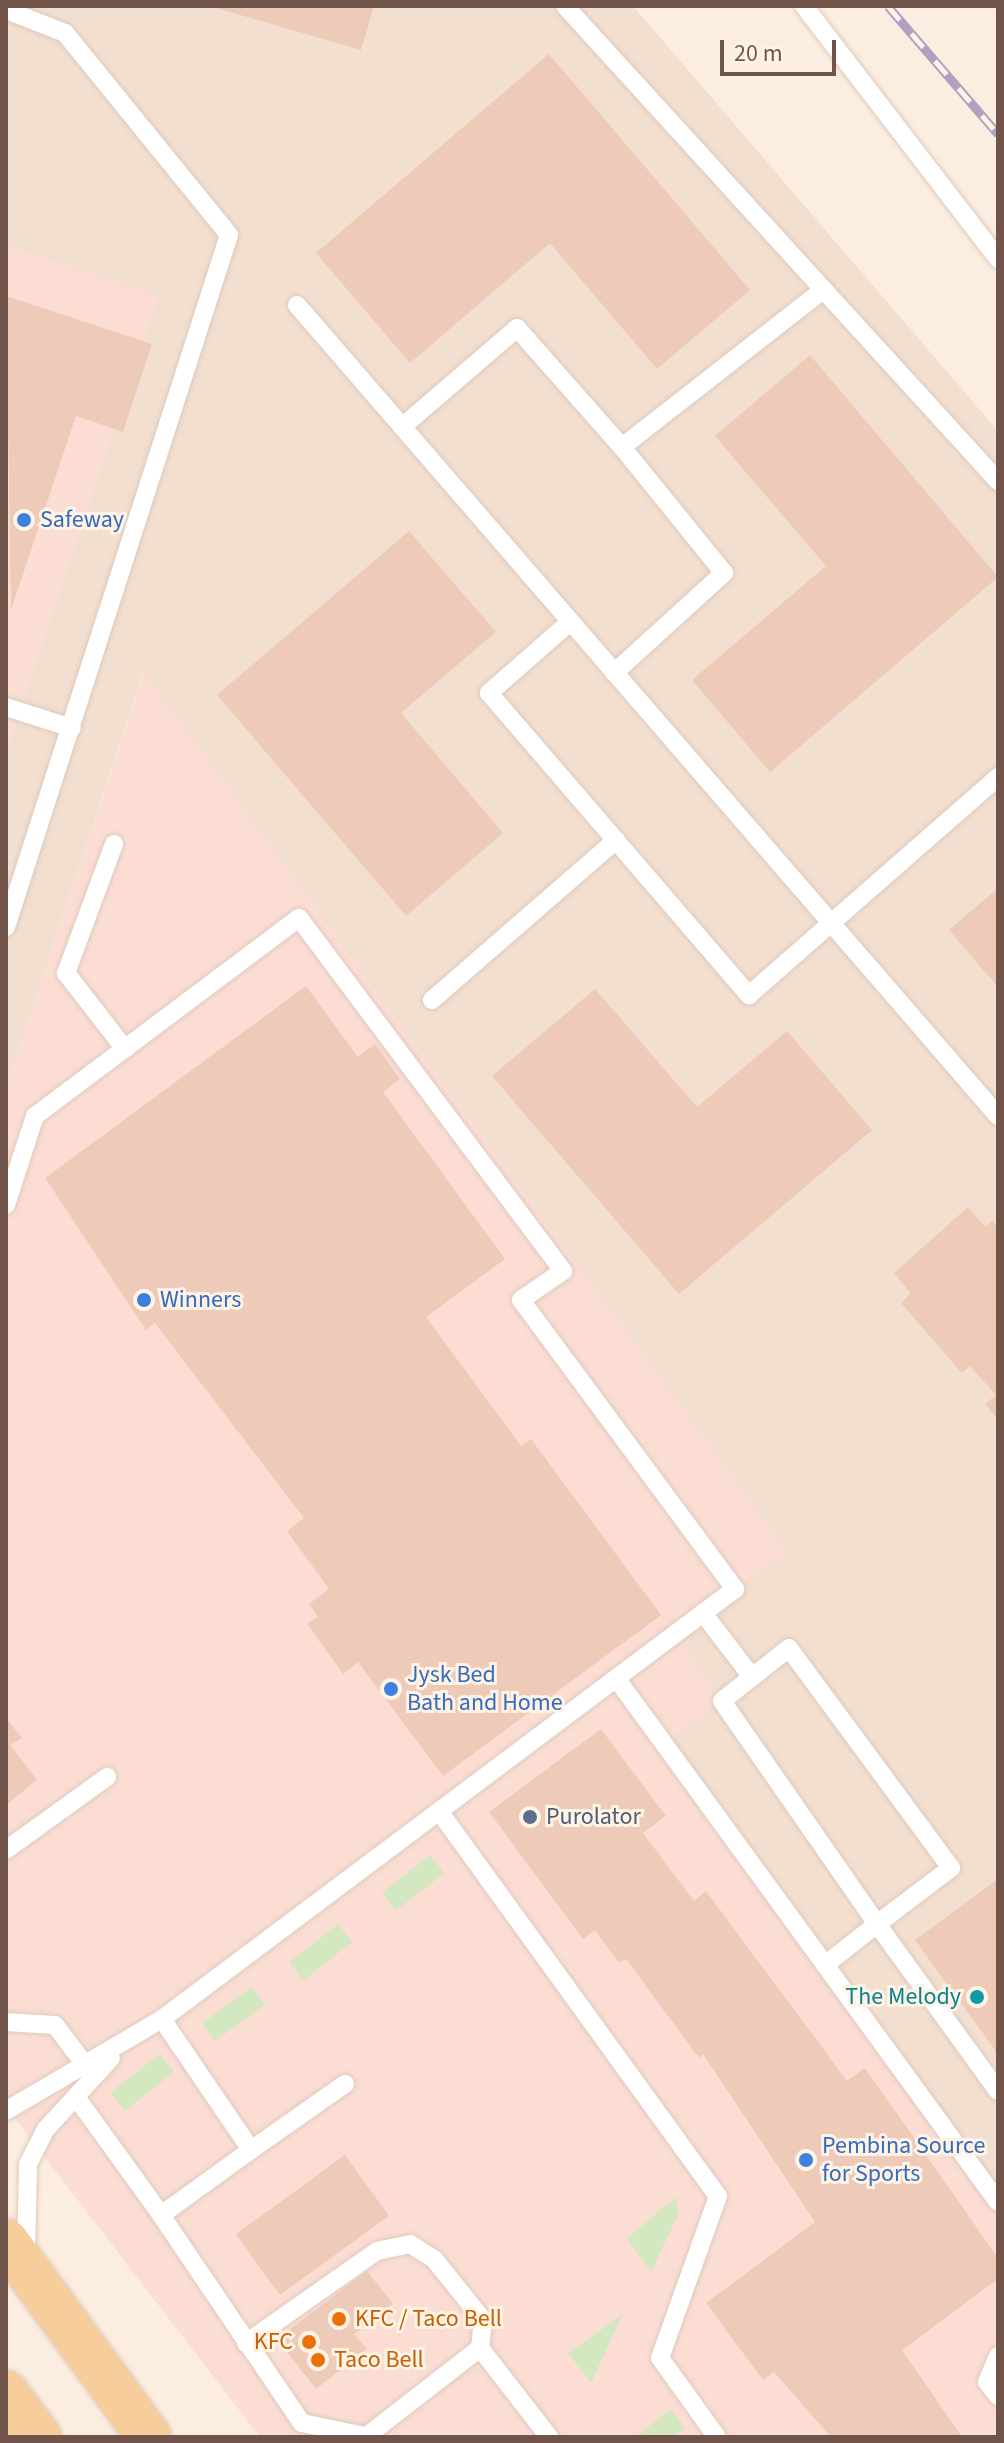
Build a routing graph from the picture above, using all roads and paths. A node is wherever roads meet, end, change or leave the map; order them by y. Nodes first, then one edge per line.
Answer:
1 (565, 6) edge
2 (804, 6) edge
3 (6, 10) edge
4 (998, 259) edge
5 (823, 290) junction
6 (297, 305) dead end
7 (402, 427) junction
8 (622, 447) junction
9 (998, 481) edge
10 (570, 622) junction
11 (614, 673) junction
12 (6, 707) edge
13 (72, 728) junction
14 (998, 777) edge
15 (616, 840) junction
16 (114, 844) dead end
17 (833, 925) junction
18 (6, 927) edge
19 (432, 1000) dead end
20 (125, 1049) junction
21 (998, 1116) edge
22 (6, 1205) edge
23 (703, 1613) junction
24 (752, 1677) junction
25 (616, 1678) junction
26 (107, 1777) dead end
27 (439, 1811) junction
28 (6, 1850) edge
29 (877, 1924) junction
30 (825, 1965) junction
31 (162, 2019) junction
32 (6, 2022) edge
33 (121, 2047) junction
34 (86, 2066) junction
35 (345, 2084) dead end
36 (998, 2091) edge
37 (76, 2097) junction
38 (6, 2111) edge
39 (251, 2150) junction
40 (998, 2202) edge
41 (161, 2215) junction
42 (16, 2255) edge
43 (246, 2343) junction
44 (480, 2348) junction
45 (998, 2356) edge
46 (6, 2393) edge
47 (998, 2396) edge
48 (368, 2436) edge
49 (39, 2437) edge
50 (149, 2437) edge
51 (549, 2437) edge
52 (717, 2437) edge

1 - 5 lane
2 - 4 lane
3 - 13 lane
5 - 8 lane
5 - 9 lane
6 - 7 lane
7 - 8 lane
7 - 10 lane
8 - 11 lane
10 - 11 lane
10 - 15 lane
11 - 17 lane
12 - 13 lane
13 - 18 lane
14 - 17 lane
15 - 17 lane
15 - 19 lane
16 - 20 lane
17 - 21 lane
20 - 22 lane
20 - 23 lane
23 - 24 lane
23 - 25 lane
24 - 29 lane
24 - 29 lane
25 - 27 lane
25 - 30 lane
26 - 28 lane
27 - 31 lane
27 - 52 lane
29 - 30 lane
29 - 36 lane
30 - 40 lane
31 - 33 lane
31 - 39 lane
32 - 34 lane
33 - 34 lane
33 - 37 lane
34 - 38 lane
35 - 39 lane
37 - 41 lane
37 - 42 lane
39 - 41 lane
41 - 43 lane
42 - 50 main road
43 - 44 lane
43 - 48 lane
44 - 48 lane
44 - 51 lane
45 - 47 lane
46 - 49 main road

